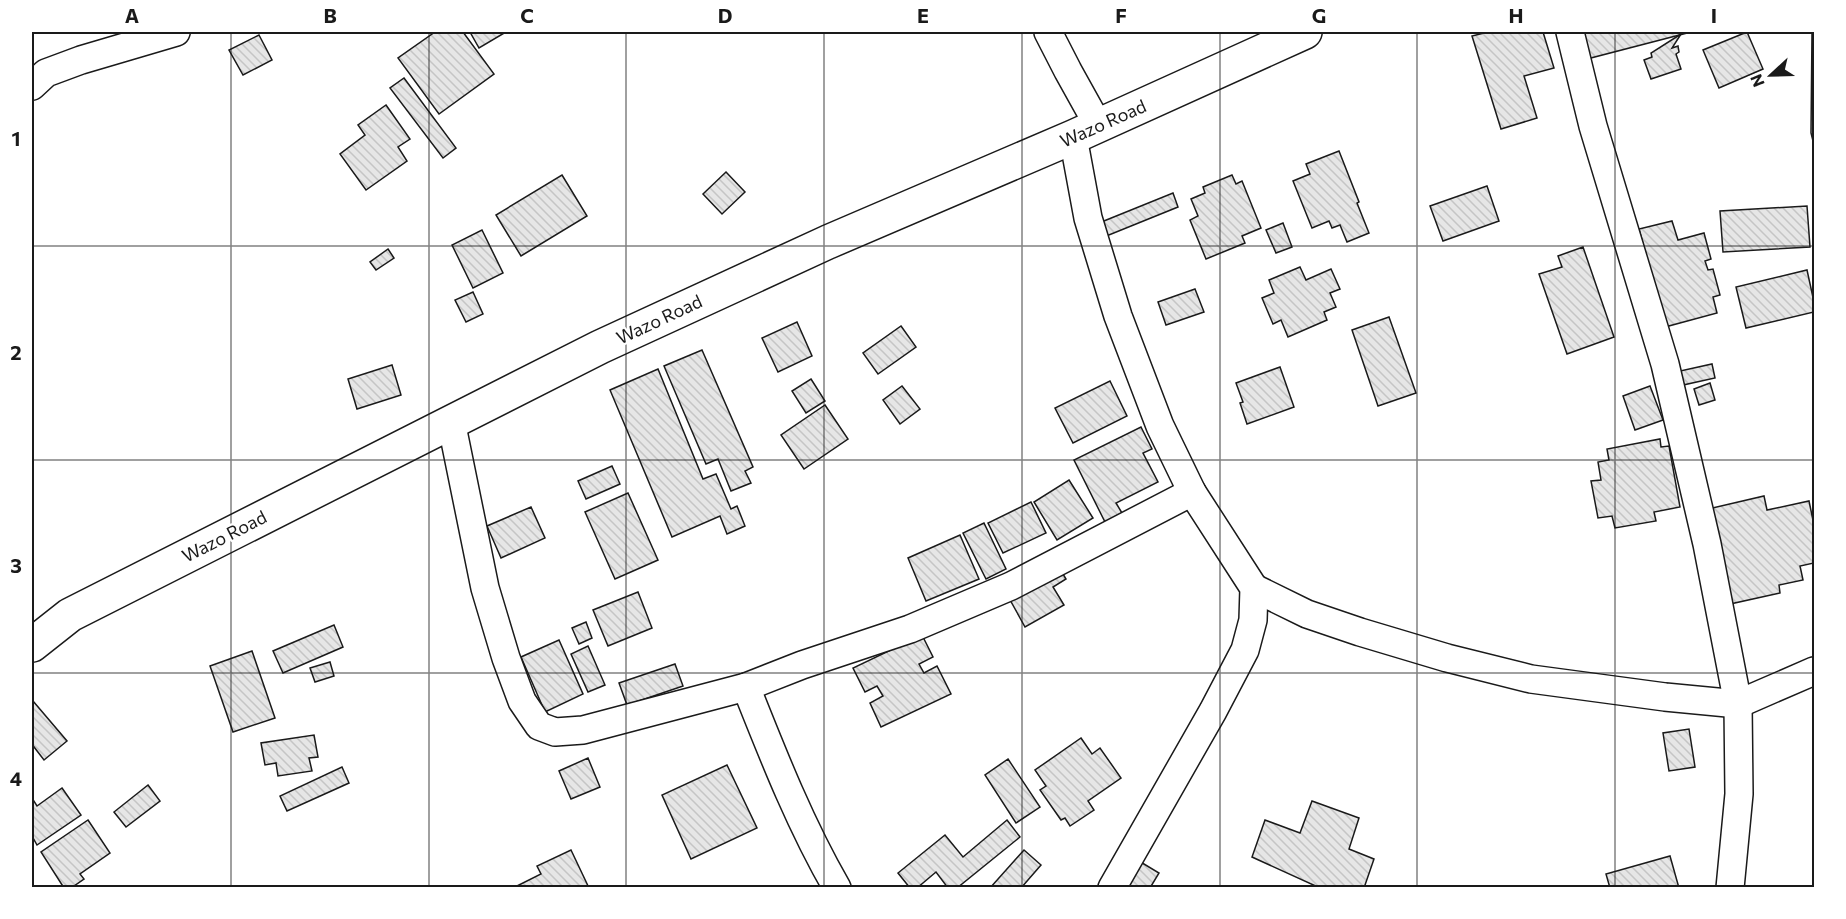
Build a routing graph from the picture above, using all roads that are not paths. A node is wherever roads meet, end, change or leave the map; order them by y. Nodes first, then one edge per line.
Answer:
1 (176, 32) edge
2 (1048, 32) edge
3 (1305, 32) edge
4 (1570, 32) edge
5 (32, 86) edge
6 (1086, 131) junction
7 (451, 421) junction
8 (1192, 492) junction
9 (1254, 588) junction
10 (32, 645) edge
11 (1815, 671) edge
12 (746, 687) junction
13 (1738, 704) junction
14 (837, 888) edge
15 (1112, 888) edge
16 (1730, 888) edge

1 - 5 street
2 - 6 street
3 - 6 main road, Wazo Road
4 - 13 street
6 - 7 main road, Wazo Road
6 - 8 street
7 - 10 main road, Wazo Road
7 - 12 street
8 - 9 street
8 - 12 street
9 - 13 street
9 - 15 street
11 - 13 street
12 - 14 street
13 - 16 street

